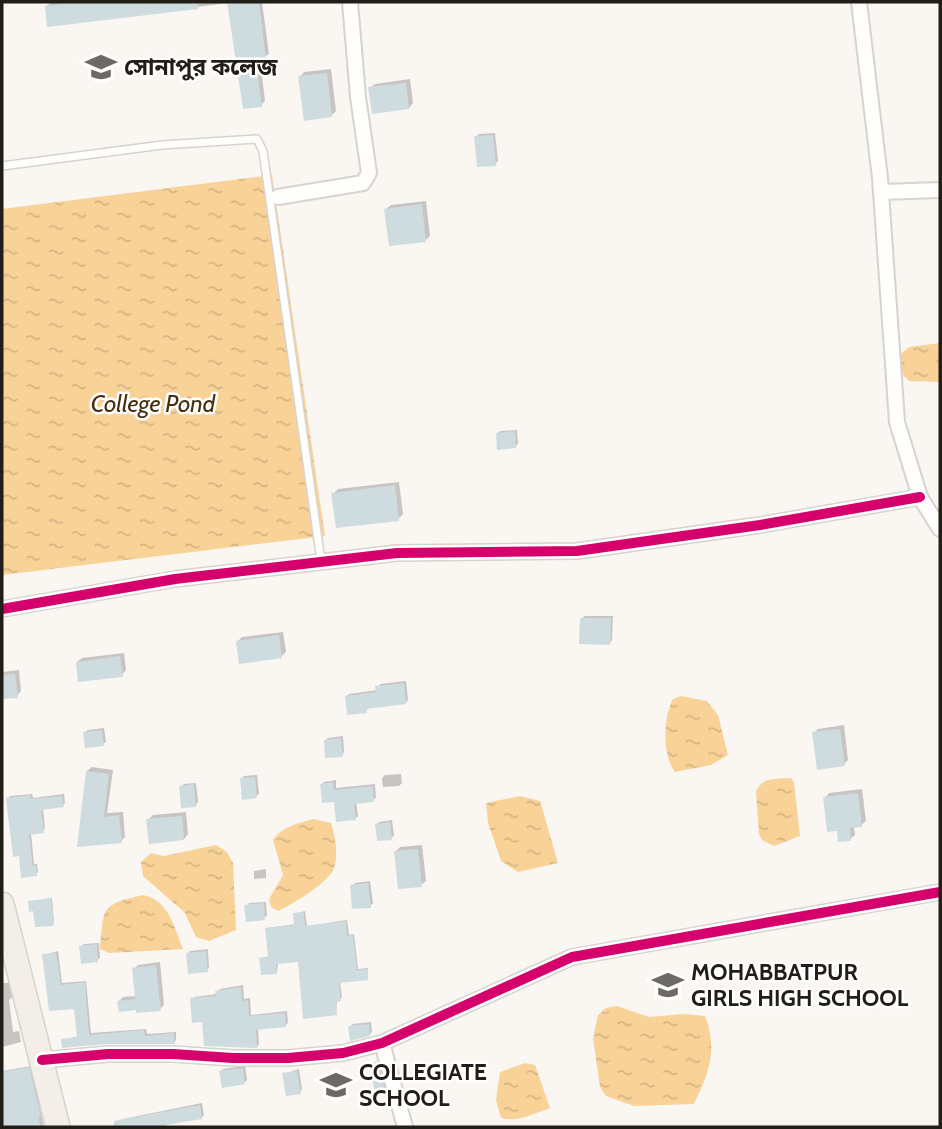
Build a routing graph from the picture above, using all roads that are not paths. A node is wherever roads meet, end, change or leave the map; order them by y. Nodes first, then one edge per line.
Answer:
1 (350, 2) edge
2 (859, 2) edge
3 (2, 166) edge
4 (940, 190) edge
5 (881, 191) junction
6 (278, 197) dead end
7 (920, 497) junction
8 (940, 529) edge
9 (321, 562) junction
10 (2, 609) edge
11 (940, 892) edge
12 (2, 904) edge
13 (382, 1043) junction
14 (42, 1060) junction
15 (58, 1127) edge
16 (405, 1127) edge

1 - 6 street
2 - 5 street
3 - 9 lane
4 - 5 street
5 - 7 street
7 - 8 street
7 - 9 street
9 - 10 street
11 - 13 street
12 - 14 highway
13 - 14 street
13 - 16 street
14 - 15 highway

